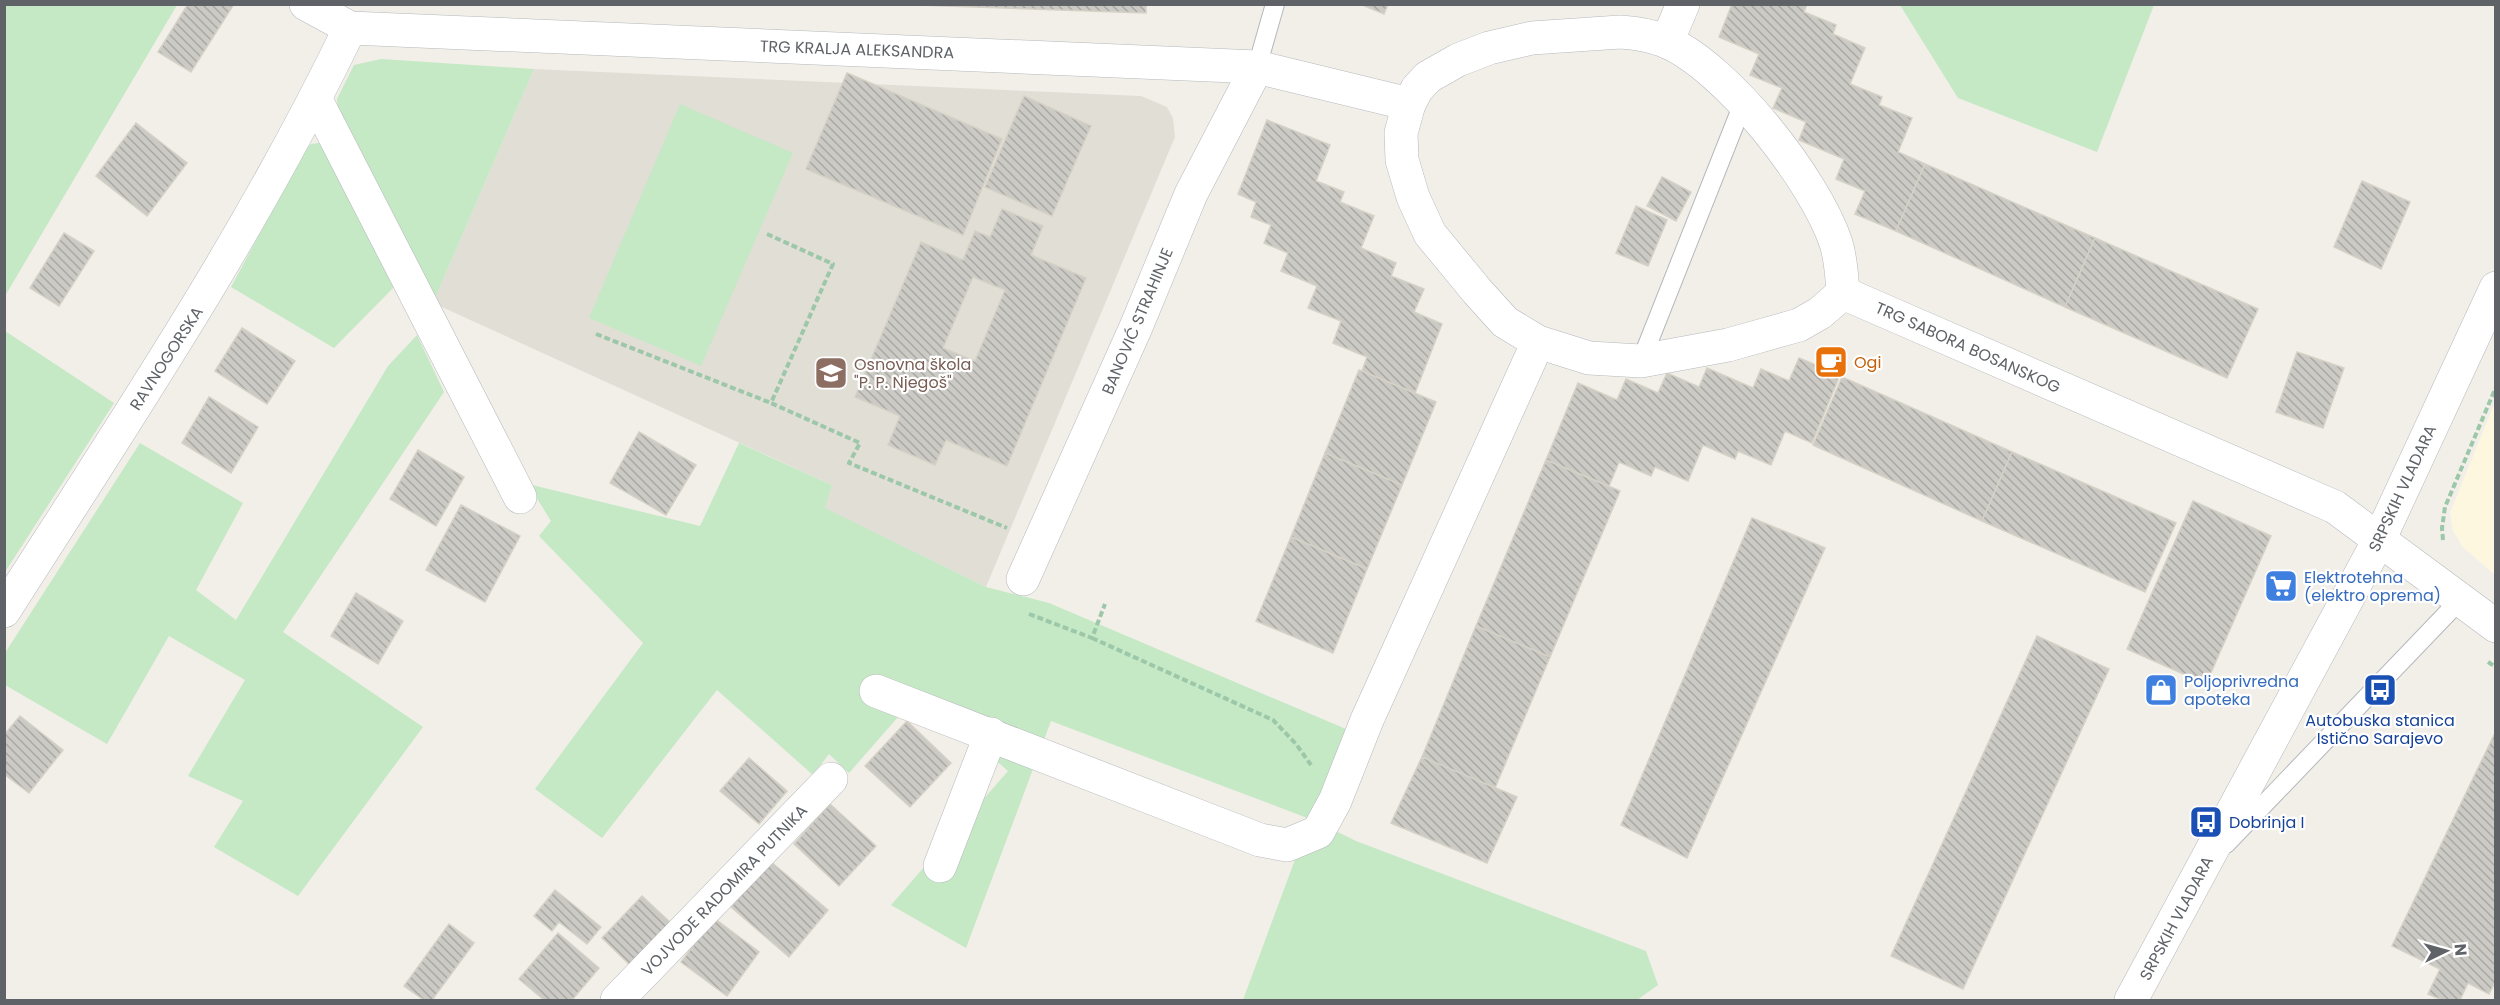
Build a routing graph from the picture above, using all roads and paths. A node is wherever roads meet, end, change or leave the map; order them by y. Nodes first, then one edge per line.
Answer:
1 (306, 4) edge
2 (1275, 4) edge
3 (1683, 4) edge
4 (350, 28) junction
5 (1667, 42) junction
6 (1257, 67) junction
7 (316, 100) junction
8 (1744, 101) junction
9 (1409, 104) junction
10 (767, 234) dead end
11 (2496, 288) edge
12 (1843, 293) junction
13 (596, 334) dead end
14 (1538, 342) junction
15 (1641, 362) junction
16 (2496, 387) edge
17 (771, 403) junction
18 (520, 497) dead end
19 (2379, 540) junction
20 (1040, 541) junction
21 (2443, 542) dead end
22 (1023, 579) joint
23 (2460, 600) junction
24 (1105, 604) dead end
25 (4, 611) edge
26 (2496, 626) edge
27 (1092, 638) junction
28 (876, 691) dead end
29 (991, 734) junction
30 (831, 779) dead end
31 (1335, 801) junction
32 (940, 866) dead end
33 (2202, 869) junction
34 (617, 1000) edge
35 (2132, 1000) edge

1 - 4 street, TRG KRALJA ALEKSANDRA
2 - 6 lane
3 - 5 street
4 - 6 street, TRG KRALJA ALEKSANDRA
4 - 7 street, RAVNOGORSKA
5 - 8 street
5 - 9 street
6 - 9 street, TRG KRALJA ALEKSANDRA
6 - 20 street, BANOVIĆ STRAHINJE
7 - 18 street
7 - 25 street, RAVNOGORSKA
8 - 12 street
8 - 15 lane
9 - 14 street
10 - 17 path
11 - 19 street, SRPSKIH VLADARA
12 - 15 street
12 - 19 street, TRG SABORA BOSANSKOG
13 - 17 path
14 - 15 street
14 - 31 street
16 - 21 path
17 - 20 path
19 - 23 street, TRG SABORA BOSANSKOG
19 - 33 street, SRPSKIH VLADARA
20 - 22 street, BANOVIĆ STRAHINJE
22 - 27 path
23 - 26 street, TRG SABORA BOSANSKOG
23 - 33 lane
24 - 27 path
27 - 31 path
28 - 29 street
29 - 31 street
29 - 32 street
30 - 34 street, VOJVODE RADOMIRA PUTNIKA
33 - 35 street, SRPSKIH VLADARA

